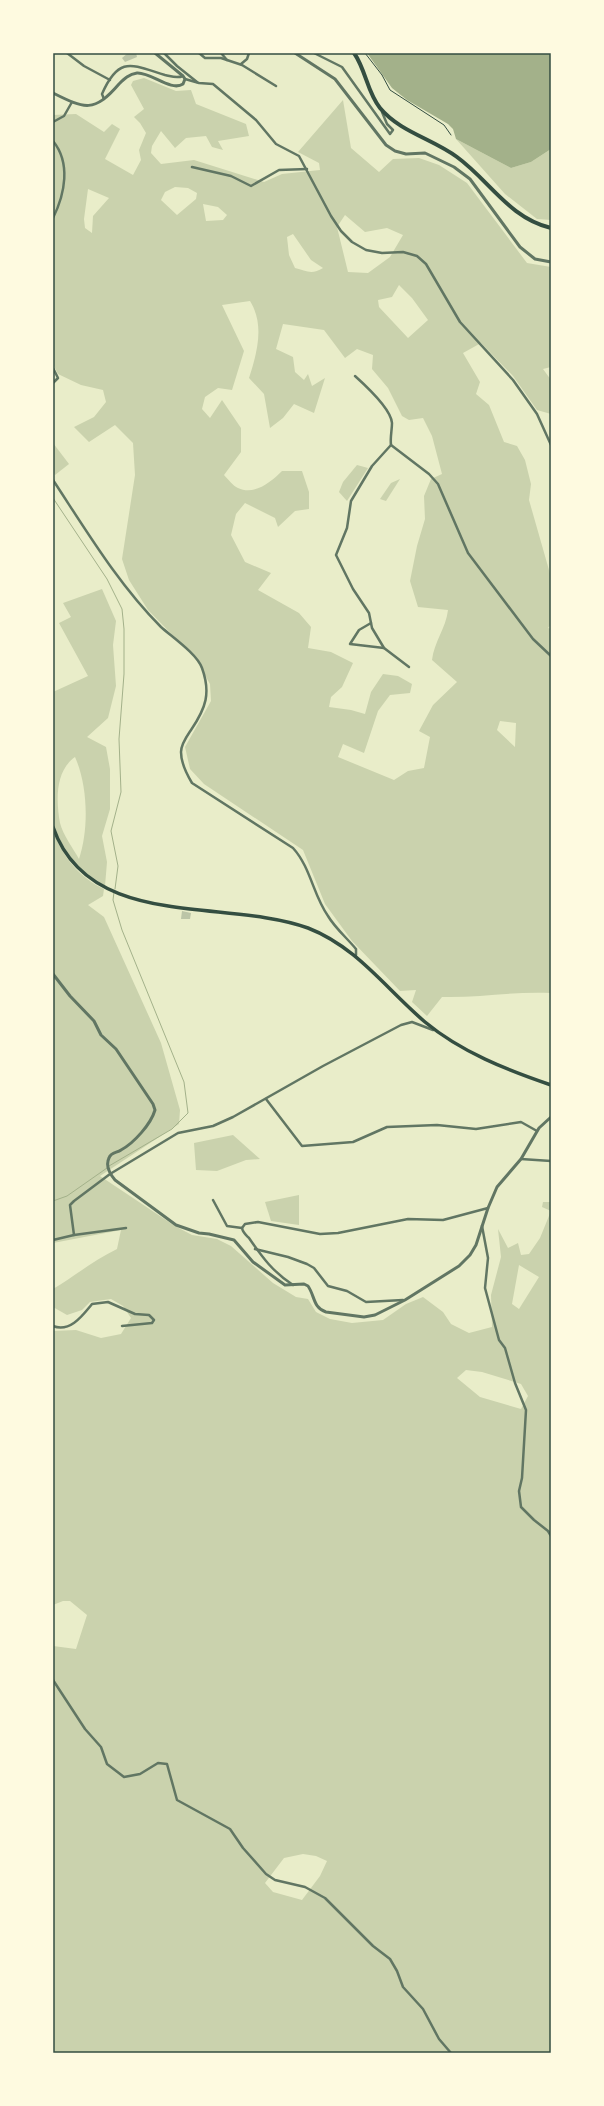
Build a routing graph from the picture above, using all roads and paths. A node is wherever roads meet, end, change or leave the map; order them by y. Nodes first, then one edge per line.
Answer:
1 (66, 53) edge
2 (155, 53) edge
3 (164, 53) edge
4 (200, 53) edge
5 (221, 53) edge
6 (249, 53) edge
7 (295, 53) edge
8 (314, 53) edge
9 (354, 53) edge
10 (365, 53) edge
11 (228, 60) junction
12 (240, 64) junction
13 (184, 77) junction
14 (110, 80) junction
15 (199, 83) junction
16 (276, 86) dead end
17 (53, 93) edge
18 (104, 100) junction
19 (72, 102) junction
20 (381, 109) junction
21 (53, 122) edge
22 (451, 135) dead end
23 (53, 140) edge
24 (192, 167) dead end
25 (307, 169) junction
26 (53, 218) edge
27 (551, 228) edge
28 (551, 262) edge
29 (53, 368) edge
30 (355, 376) dead end
31 (53, 382) edge
32 (391, 445) junction
33 (551, 445) edge
34 (53, 480) edge
35 (371, 623) junction
36 (384, 648) junction
37 (551, 656) edge
38 (409, 667) dead end
39 (53, 827) edge
40 (356, 955) junction
41 (53, 974) edge
42 (441, 1034) junction
43 (551, 1085) edge
44 (266, 1099) junction
45 (551, 1117) edge
46 (537, 1131) junction
47 (521, 1159) junction
48 (551, 1161) edge
49 (109, 1172) junction
50 (213, 1200) dead end
51 (488, 1208) junction
52 (482, 1226) junction
53 (126, 1228) dead end
54 (242, 1228) junction
55 (74, 1235) junction
56 (53, 1240) edge
57 (255, 1249) junction
58 (294, 1286) junction
59 (405, 1300) junction
60 (53, 1326) edge
61 (122, 1326) dead end
62 (551, 1536) edge
63 (53, 1680) edge
64 (452, 2053) edge

1 - 14 street
2 - 13 street
3 - 15 street
4 - 11 street
5 - 11 street
6 - 12 street
7 - 28 street
8 - 20 street
9 - 20 main road
10 - 22 path
11 - 12 street
12 - 16 street
13 - 14 street
13 - 15 street
13 - 18 street
14 - 18 street
15 - 25 street
17 - 19 street
18 - 19 street
19 - 21 street
20 - 27 main road
23 - 26 street
24 - 25 street
25 - 33 street
29 - 31 street
30 - 32 street
32 - 35 street
32 - 37 street
34 - 40 street
35 - 36 street
35 - 36 street
36 - 38 street
39 - 40 main road
40 - 42 main road
41 - 49 street
42 - 43 main road
42 - 44 street
44 - 46 street
44 - 49 street
45 - 46 street
46 - 47 street
47 - 48 street
47 - 51 street
49 - 55 street
49 - 58 street
50 - 54 street
51 - 52 street
51 - 54 street
52 - 59 street
52 - 62 street
53 - 55 street
54 - 57 street
55 - 56 street
57 - 58 street
57 - 59 street
58 - 59 street
60 - 61 street
63 - 64 street

